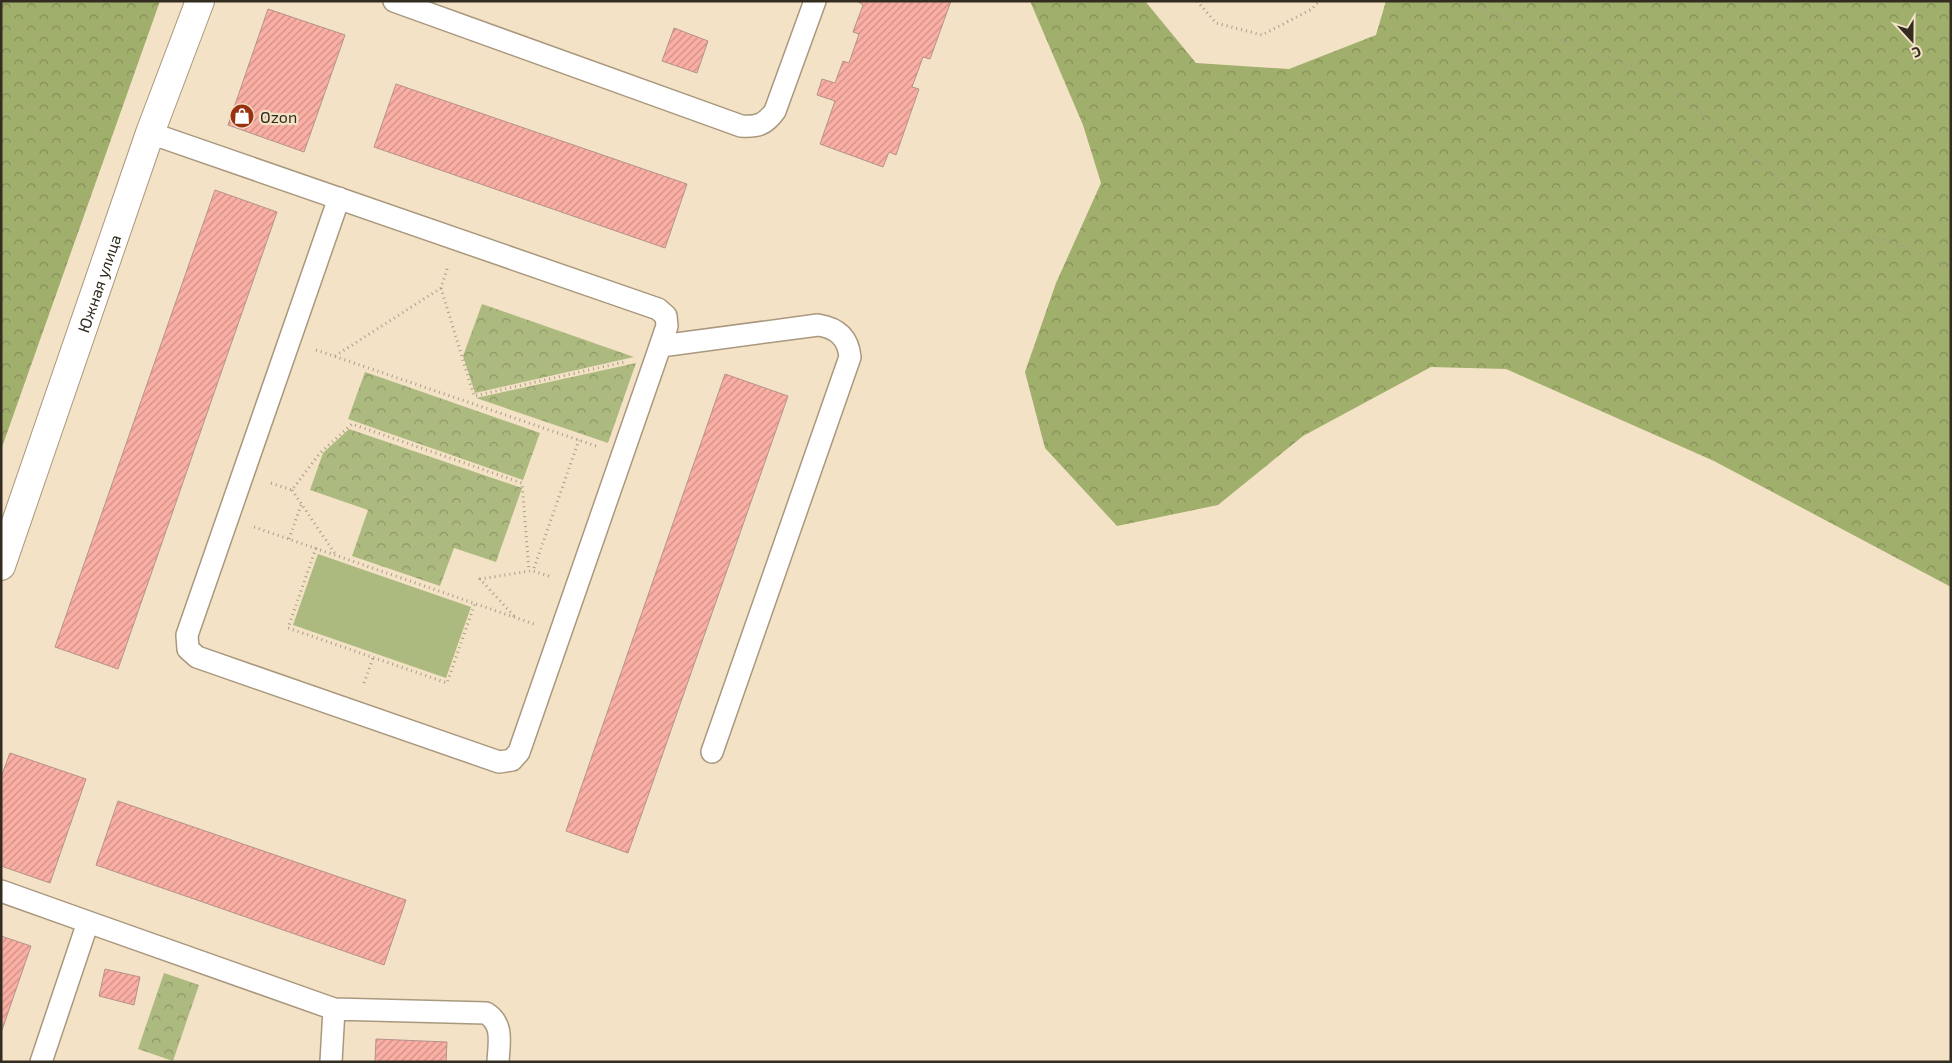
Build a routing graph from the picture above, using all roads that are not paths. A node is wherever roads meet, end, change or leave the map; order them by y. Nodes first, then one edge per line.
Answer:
1 (200, 1) edge
2 (814, 1) edge
3 (407, 3) edge
4 (150, 133) junction
5 (339, 198) junction
6 (658, 355) junction
7 (1, 566) edge
8 (712, 752) dead end
9 (1, 891) edge
10 (88, 922) junction
11 (334, 1009) junction
12 (41, 1062) edge
13 (331, 1062) edge
14 (498, 1062) edge

1 - 4 street, Южная улица
2 - 3 lane
4 - 5 lane
4 - 7 street, Южная улица
5 - 6 lane
5 - 6 lane
6 - 8 lane
9 - 10 lane
10 - 11 lane
10 - 12 lane
11 - 13 lane
11 - 14 lane

